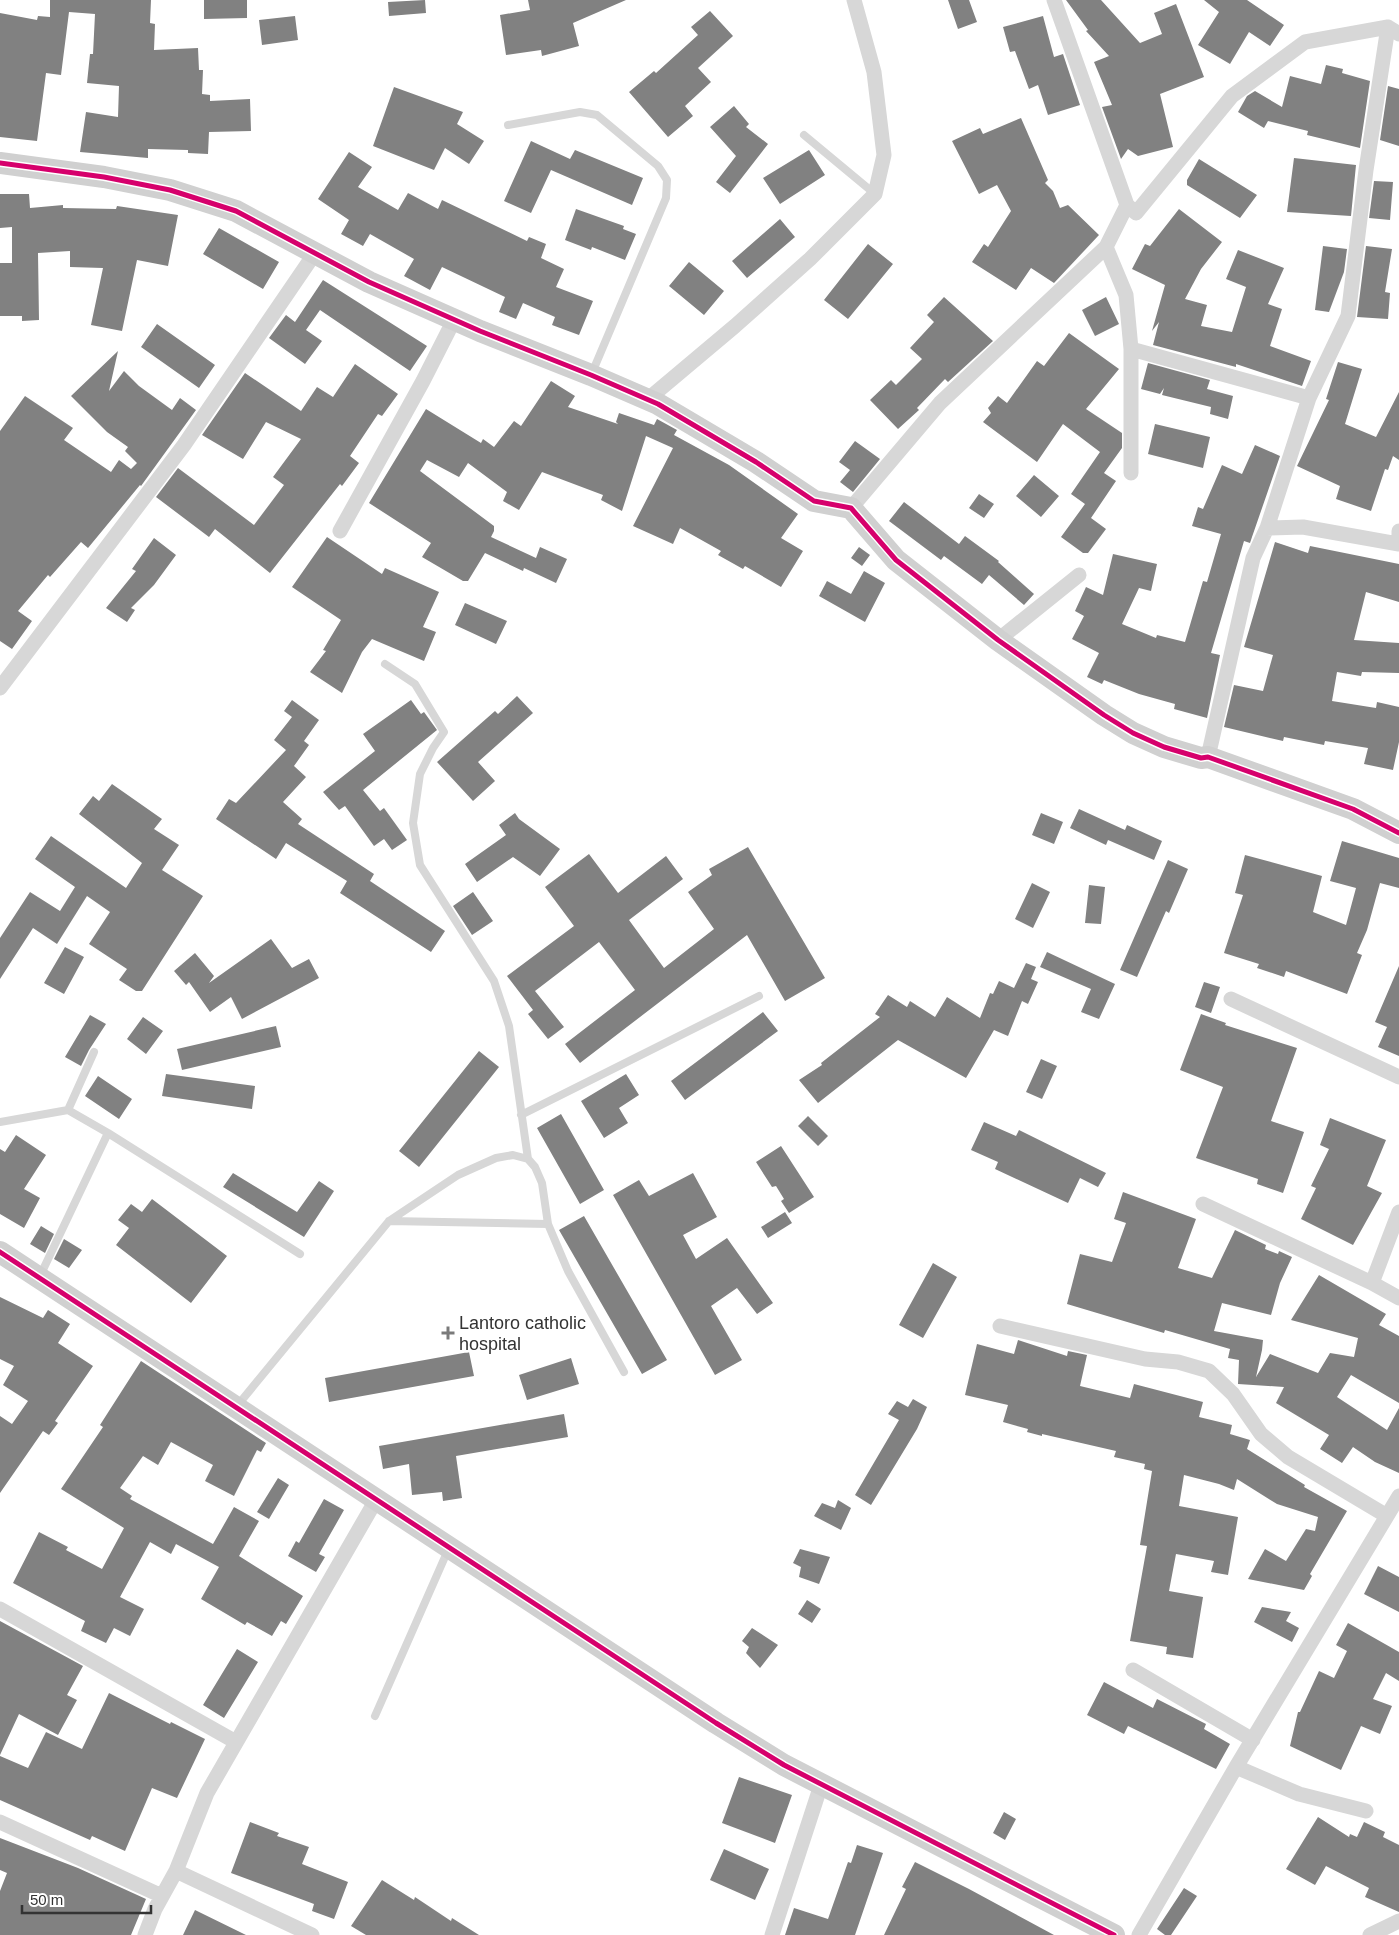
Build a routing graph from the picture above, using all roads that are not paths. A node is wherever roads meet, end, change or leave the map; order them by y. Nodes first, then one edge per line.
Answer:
1 (854, 0) edge
2 (1054, 0) edge
3 (1394, 31) edge
4 (508, 125) dead end
5 (804, 135) dead end
6 (0, 163) edge
7 (874, 194) junction
8 (1127, 206) junction
9 (1106, 247) junction
10 (315, 253) junction
11 (454, 320) junction
12 (1132, 349) junction
13 (591, 374) junction
14 (1309, 398) junction
15 (647, 400) junction
16 (1132, 473) dead end
17 (851, 508) junction
18 (1267, 528) junction
19 (340, 531) dead end
20 (1399, 531) edge
21 (1079, 575) dead end
22 (998, 640) junction
23 (385, 664) dead end
24 (0, 688) edge
25 (1208, 757) junction
26 (1399, 833) edge
27 (759, 996) dead end
28 (1231, 999) dead end
29 (94, 1052) dead end
30 (1399, 1077) edge
31 (68, 1110) junction
32 (522, 1114) junction
33 (0, 1122) edge
34 (108, 1133) junction
35 (528, 1159) junction
36 (1203, 1204) dead end
37 (1399, 1212) edge
38 (389, 1221) junction
39 (548, 1224) junction
40 (0, 1252) edge
41 (300, 1254) dead end
42 (39, 1277) junction
43 (1372, 1283) junction
44 (1399, 1298) edge
45 (1000, 1326) dead end
46 (624, 1372) dead end
47 (236, 1408) junction
48 (1399, 1496) edge
49 (376, 1500) junction
50 (1387, 1516) junction
51 (448, 1548) junction
52 (0, 1609) edge
53 (1134, 1670) dead end
54 (375, 1716) dead end
55 (1253, 1740) junction
56 (236, 1742) junction
57 (1236, 1767) junction
58 (821, 1785) junction
59 (1366, 1811) dead end
60 (0, 1822) edge
61 (176, 1871) junction
62 (162, 1896) junction
63 (1399, 1921) edge
64 (145, 1935) edge
65 (312, 1935) edge
66 (772, 1935) edge
67 (1114, 1935) edge
68 (1139, 1935) edge
69 (1370, 1935) edge

1 - 7 street
2 - 8 street
3 - 8 street
3 - 14 street
4 - 13 lane
5 - 7 lane
6 - 10 street
7 - 15 street
8 - 9 street
9 - 12 street
9 - 17 street
10 - 11 street
10 - 24 street
11 - 13 street
11 - 19 street
12 - 14 street
12 - 16 street
13 - 15 street
14 - 18 street
15 - 17 street
17 - 22 street
18 - 20 street
18 - 25 street
21 - 22 street
22 - 25 street
23 - 32 lane
25 - 26 street
27 - 32 lane
28 - 30 street
29 - 31 lane
31 - 33 lane
31 - 34 lane
32 - 35 lane
34 - 41 lane
34 - 42 lane
35 - 38 lane
35 - 39 lane
36 - 43 street
37 - 43 street
38 - 39 lane
38 - 47 lane
39 - 46 lane
40 - 42 street
42 - 47 street
43 - 44 street
45 - 50 street
47 - 49 street
48 - 50 street
49 - 51 street
49 - 56 street
50 - 55 street
51 - 54 lane
51 - 58 street
52 - 56 street
53 - 55 street
55 - 57 street
56 - 61 street
57 - 59 street
57 - 68 street
58 - 66 street
58 - 67 street
60 - 62 street
61 - 62 street
61 - 65 street
62 - 64 street
63 - 69 street

